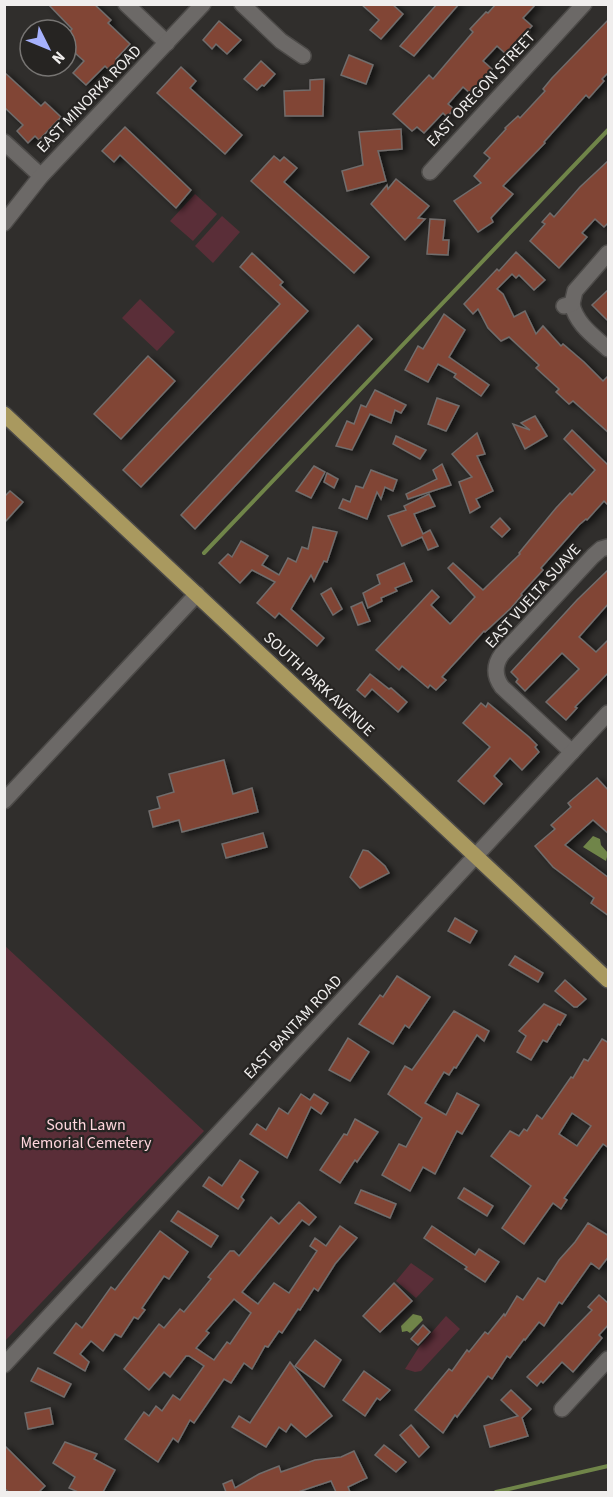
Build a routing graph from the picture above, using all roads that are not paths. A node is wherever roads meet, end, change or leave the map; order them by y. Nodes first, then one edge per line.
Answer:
1 (126, 4) edge
2 (203, 4) edge
3 (242, 4) edge
4 (584, 4) edge
5 (167, 43) junction
6 (303, 56) dead end
7 (4, 142) edge
8 (430, 172) dead end
9 (41, 176) junction
10 (4, 223) edge
11 (609, 253) edge
12 (609, 349) edge
13 (4, 414) edge
14 (609, 547) edge
15 (197, 594) junction
16 (609, 713) edge
17 (572, 752) junction
18 (4, 801) edge
19 (475, 855) junction
20 (609, 980) edge
21 (609, 1359) edge
22 (4, 1365) edge
23 (562, 1409) dead end

1 - 5 street
2 - 5 street, EAST MINORKA ROAD
3 - 6 street
4 - 8 street, EAST OREGON STREET
5 - 9 street, EAST MINORKA ROAD
7 - 9 street
9 - 10 street, EAST MINORKA ROAD
11 - 12 street
13 - 15 main road, SOUTH PARK AVENUE
14 - 17 street, EAST VUELTA SUAVE
15 - 18 street
15 - 19 main road, SOUTH PARK AVENUE
16 - 17 street, EAST BANTAM ROAD
17 - 19 street, EAST BANTAM ROAD
19 - 20 main road, SOUTH PARK AVENUE
19 - 22 street, EAST BANTAM ROAD
21 - 23 street

